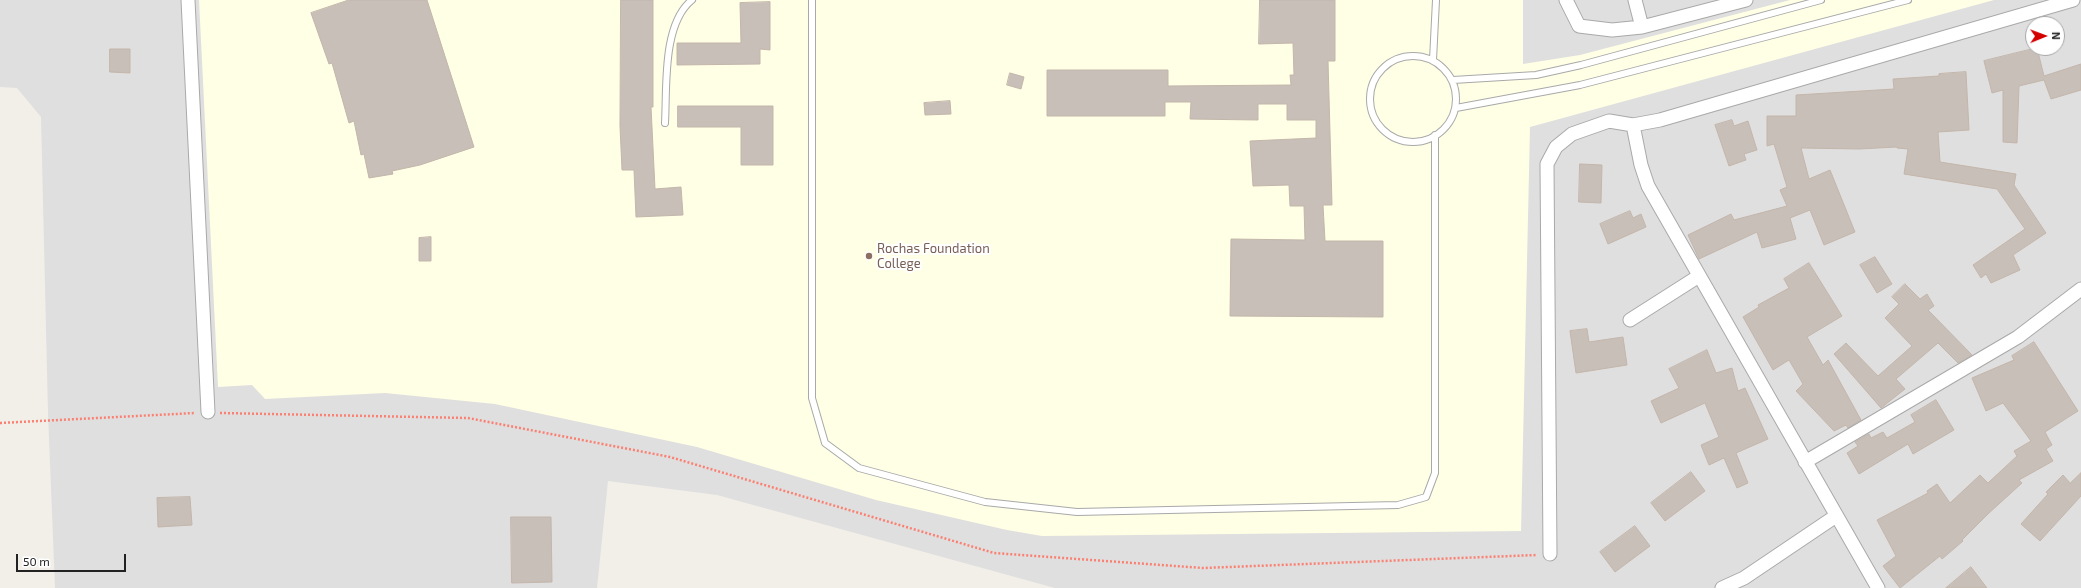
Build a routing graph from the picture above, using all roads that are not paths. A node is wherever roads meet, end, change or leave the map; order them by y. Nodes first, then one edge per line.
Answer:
1 (188, 0) edge
2 (692, 0) edge
3 (812, 0) edge
4 (1436, 0) edge
5 (1566, 0) edge
6 (1635, 0) edge
7 (1746, 0) edge
8 (1821, 0) edge
9 (1908, 0) edge
10 (2073, 0) edge
11 (1642, 27) junction
12 (1433, 60) junction
13 (1453, 80) junction
14 (1456, 108) junction
15 (665, 123) dead end
16 (1633, 125) junction
17 (1436, 135) junction
18 (1699, 276) junction
19 (2081, 289) edge
20 (1630, 320) dead end
21 (208, 412) road end
22 (1805, 462) junction
23 (1836, 516) junction
24 (1550, 554) road end
25 (1722, 588) edge
26 (1878, 588) edge

1 - 21 street
2 - 15 lane
3 - 17 lane
4 - 12 lane
5 - 11 street
6 - 11 street
7 - 11 street
8 - 13 lane
9 - 14 lane
10 - 16 street
12 - 13 lane
12 - 17 lane
13 - 14 lane
14 - 17 lane
16 - 18 street
16 - 24 street
18 - 20 street
18 - 22 street
19 - 22 street
22 - 23 street
23 - 25 street
23 - 26 street

